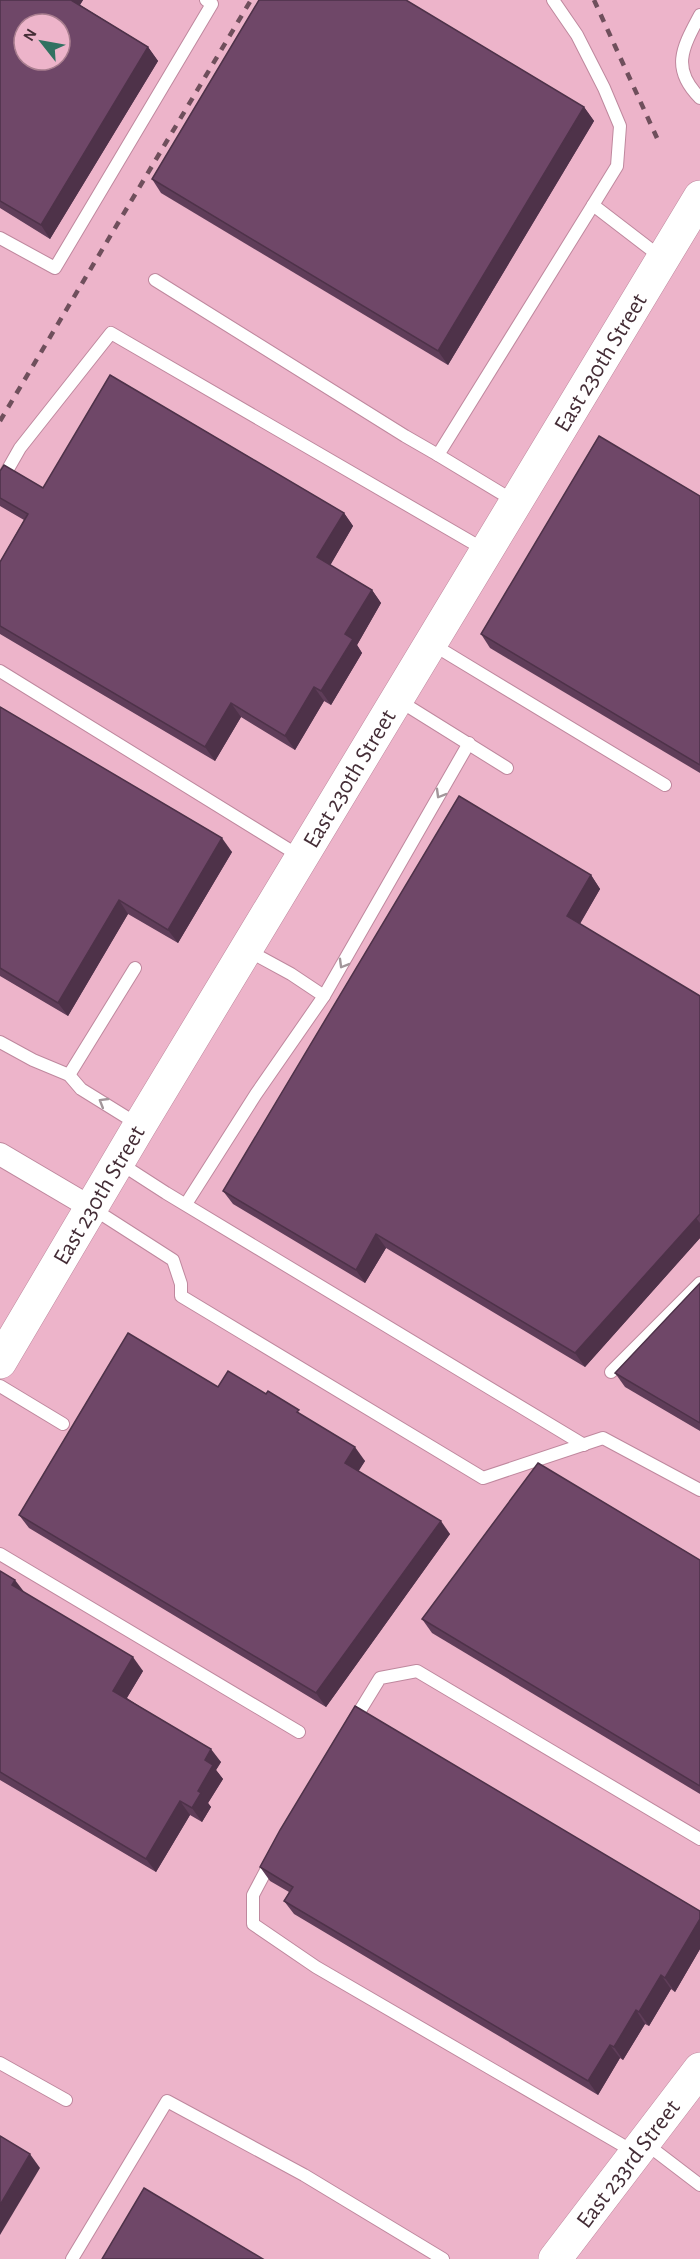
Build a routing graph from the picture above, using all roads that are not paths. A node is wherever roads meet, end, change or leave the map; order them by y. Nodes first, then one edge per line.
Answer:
1 (206, 0) edge
2 (553, 0) edge
3 (700, 15) edge
4 (700, 98) edge
5 (593, 205) junction
6 (697, 213) edge
7 (0, 238) edge
8 (663, 258) junction
9 (155, 280) dead end
10 (438, 454) junction
11 (0, 483) edge
12 (516, 502) junction
13 (487, 551) junction
14 (431, 644) junction
15 (0, 671) edge
16 (398, 699) junction
17 (468, 743) junction
18 (507, 768) dead end
19 (665, 785) dead end
20 (302, 857) junction
21 (246, 950) junction
22 (135, 968) dead end
23 (324, 996) junction
24 (0, 1042) edge
25 (69, 1075) junction
26 (140, 1125) junction
27 (0, 1154) edge
28 (118, 1162) junction
29 (186, 1204) junction
30 (90, 1207) junction
31 (700, 1283) edge
32 (0, 1362) edge
33 (611, 1372) dead end
34 (0, 1386) edge
35 (63, 1424) dead end
36 (584, 1444) junction
37 (700, 1490) edge
38 (0, 1554) edge
39 (349, 1728) edge
40 (299, 1732) dead end
41 (700, 1839) edge
42 (277, 1849) edge
43 (0, 2063) edge
44 (700, 2068) edge
45 (66, 2100) dead end
46 (640, 2147) junction
47 (700, 2186) edge
48 (72, 2259) edge
49 (443, 2259) edge
50 (555, 2259) edge

1 - 7 lane
2 - 5 lane
3 - 4 lane
5 - 8 lane
5 - 10 lane
6 - 8 street, East 230th Street
8 - 12 street, East 230th Street
9 - 10 lane
10 - 12 lane
11 - 13 lane
12 - 13 street, East 230th Street
13 - 14 street, East 230th Street
14 - 16 street, East 230th Street
14 - 19 lane
15 - 20 lane
16 - 17 lane
16 - 20 street, East 230th Street
17 - 18 lane
17 -> 23 lane
20 - 21 street, East 230th Street
21 - 23 lane
21 - 26 street, East 230th Street
22 - 25 lane
23 - 29 lane
24 - 25 lane
26 -> 25 lane
26 - 28 street, East 230th Street
27 - 30 street
28 - 29 lane
28 - 30 street, East 230th Street
29 - 36 lane
30 - 32 street, East 230th Street
30 - 36 lane
31 - 33 lane
34 - 35 lane
36 - 37 lane
38 - 40 lane
39 - 41 lane
42 - 46 lane
43 - 45 lane
44 - 46 street, East 233rd Street
46 - 47 lane
46 - 50 street, East 233rd Street
48 - 49 lane

